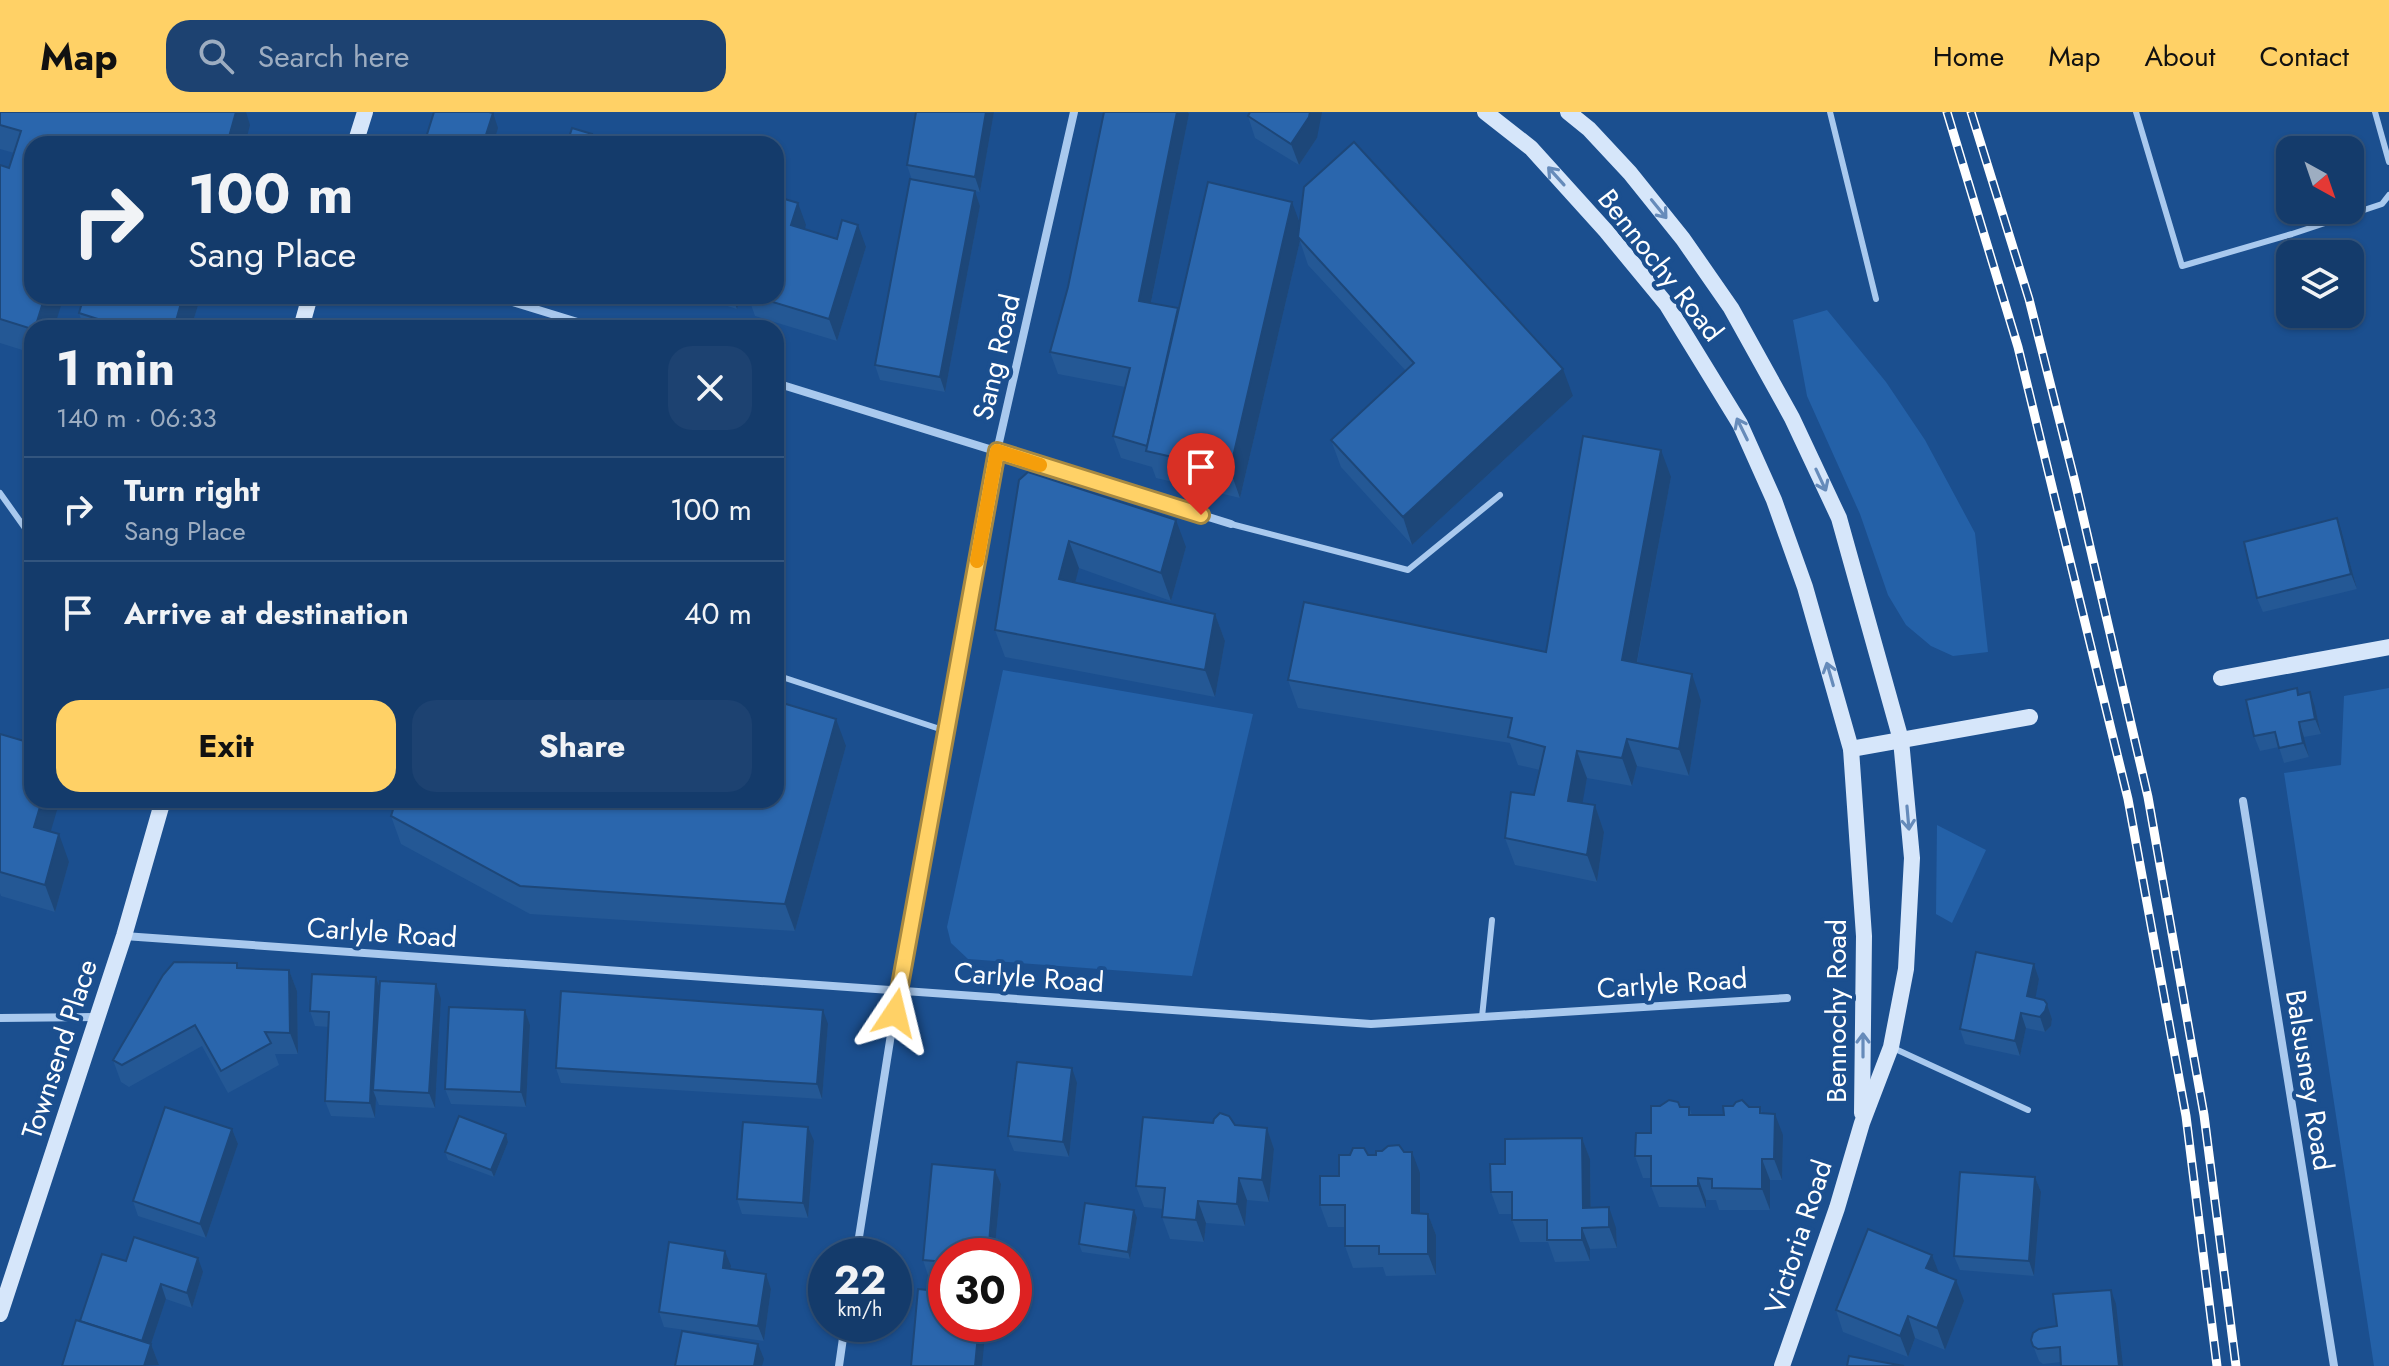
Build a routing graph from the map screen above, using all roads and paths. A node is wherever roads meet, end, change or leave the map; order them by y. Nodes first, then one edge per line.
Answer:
1 (365, 112) edge
2 (1074, 112) edge
3 (1485, 112) edge
4 (1568, 112) edge
5 (1830, 112) edge
6 (2136, 112) edge
7 (2375, 112) edge
8 (358, 136) edge
9 (2389, 162) edge
10 (2389, 195) edge
11 (1876, 299) dead end
12 (519, 304) edge
13 (571, 320) edge
14 (784, 385) edge
15 (997, 451) junction
16 (0, 493) edge
17 (1500, 495) dead end
18 (1231, 524) joint
19 (24, 527) edge
20 (2389, 647) edge
21 (784, 678) edge
22 (2221, 678) dead end
23 (2030, 717) dead end
24 (946, 731) junction
25 (1901, 740) junction
26 (1851, 749) junction
27 (2243, 801) dead end
28 (161, 808) edge
29 (1492, 920) dead end
30 (124, 936) junction
31 (898, 990) junction
32 (1787, 998) dead end
33 (96, 1017) junction
34 (1482, 1017) junction
35 (0, 1018) edge
36 (1891, 1047) junction
37 (2028, 1110) dead end
38 (1862, 1123) junction
39 (859, 1238) edge
40 (0, 1314) edge
41 (842, 1342) edge
42 (839, 1366) edge
43 (1782, 1366) edge
44 (2334, 1366) edge

1 - 8 main road
2 - 15 street, Sang Road
26 -> 3 main road, Bennochy Road
4 -> 25 main road, Bennochy Road
5 - 11 lane
6 - 10 lane
7 - 9 lane
12 - 13 street
14 - 15 street
15 - 18 street
15 - 24 street, Sang Road
16 - 19 lane
17 - 18 lane
20 - 22 main road
21 - 24 lane
23 - 25 main road
24 - 31 street, Sang Road
25 - 26 main road
25 -> 36 main road, Bennochy Road
38 -> 26 main road, Bennochy Road
27 - 44 street, Balsusney Road
28 - 30 main road, Townsend Place
29 - 34 lane
30 - 31 street, Carlyle Road
30 - 33 main road, Townsend Place
31 - 34 street, Carlyle Road
31 - 39 street, Sang Road
32 - 34 street, Carlyle Road
33 - 35 street
33 - 40 main road, Townsend Place
36 - 37 lane
36 - 38 main road, Bennochy Road
38 - 43 main road, Victoria Road
41 - 42 street

